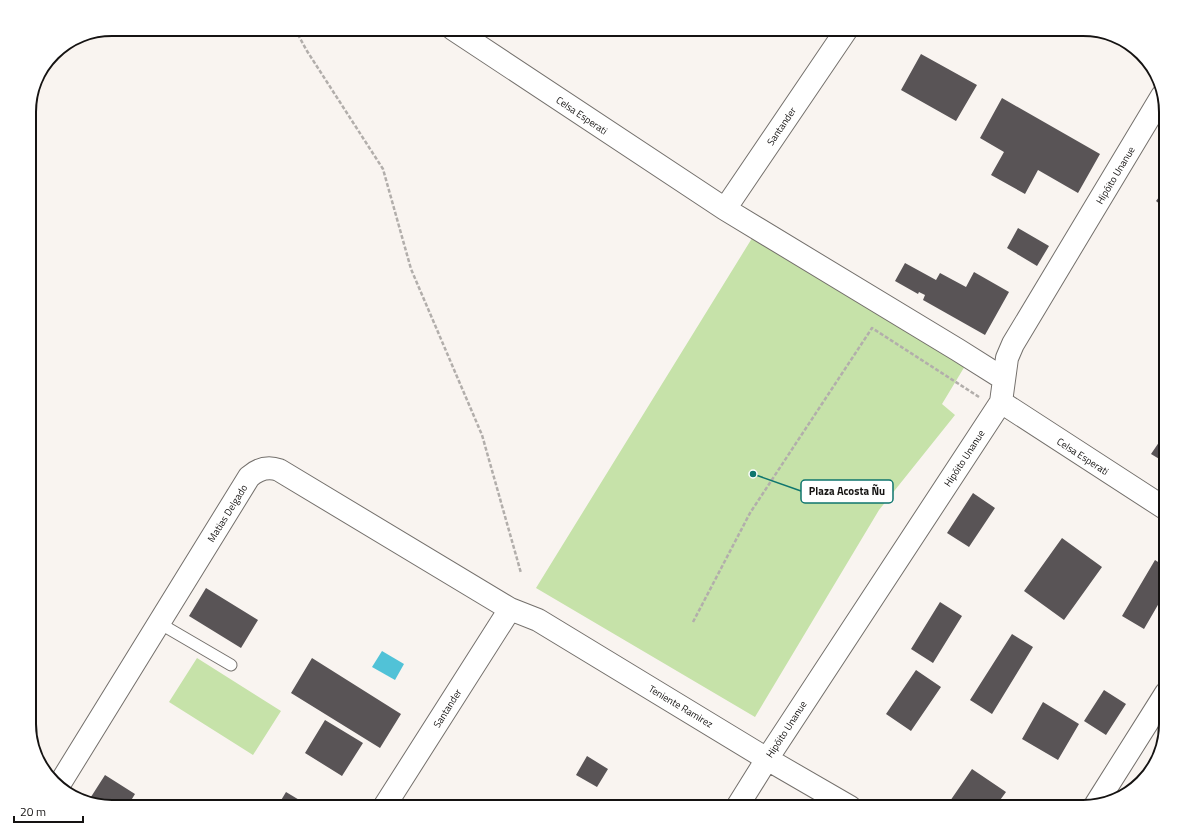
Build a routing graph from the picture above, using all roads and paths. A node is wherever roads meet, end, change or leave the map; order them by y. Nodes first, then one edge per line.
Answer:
1 (299, 36) edge
2 (464, 36) edge
3 (842, 36) edge
4 (1158, 103) edge
5 (718, 205) junction
6 (1004, 379) junction
7 (980, 397) dead end
8 (1001, 402) junction
9 (1159, 504) edge
10 (521, 574) dead end
11 (510, 609) junction
12 (692, 622) dead end
13 (159, 623) junction
14 (231, 665) dead end
15 (1159, 705) edge
16 (767, 759) junction
17 (62, 781) edge
18 (1100, 798) edge
19 (388, 800) edge
20 (741, 800) edge
21 (838, 800) edge

1 - 10 path
2 - 5 street, Celsa Esperati
3 - 5 street, Santander
4 - 6 street, Hipóito Unanue
5 - 6 street, Celsa Esperati
6 - 8 street, Hipóito Unanue
7 - 12 path
8 - 9 street, Celsa Esperati
8 - 16 street, Hipóito Unanue
11 - 13 street, Matias Delgado
11 - 16 street, Teniente Ramirez
11 - 19 street, Santander
13 - 14 lane
13 - 17 street, Matias Delgado
15 - 18 street
16 - 20 street, Hipóito Unanue
16 - 21 street, Teniente Ramirez

